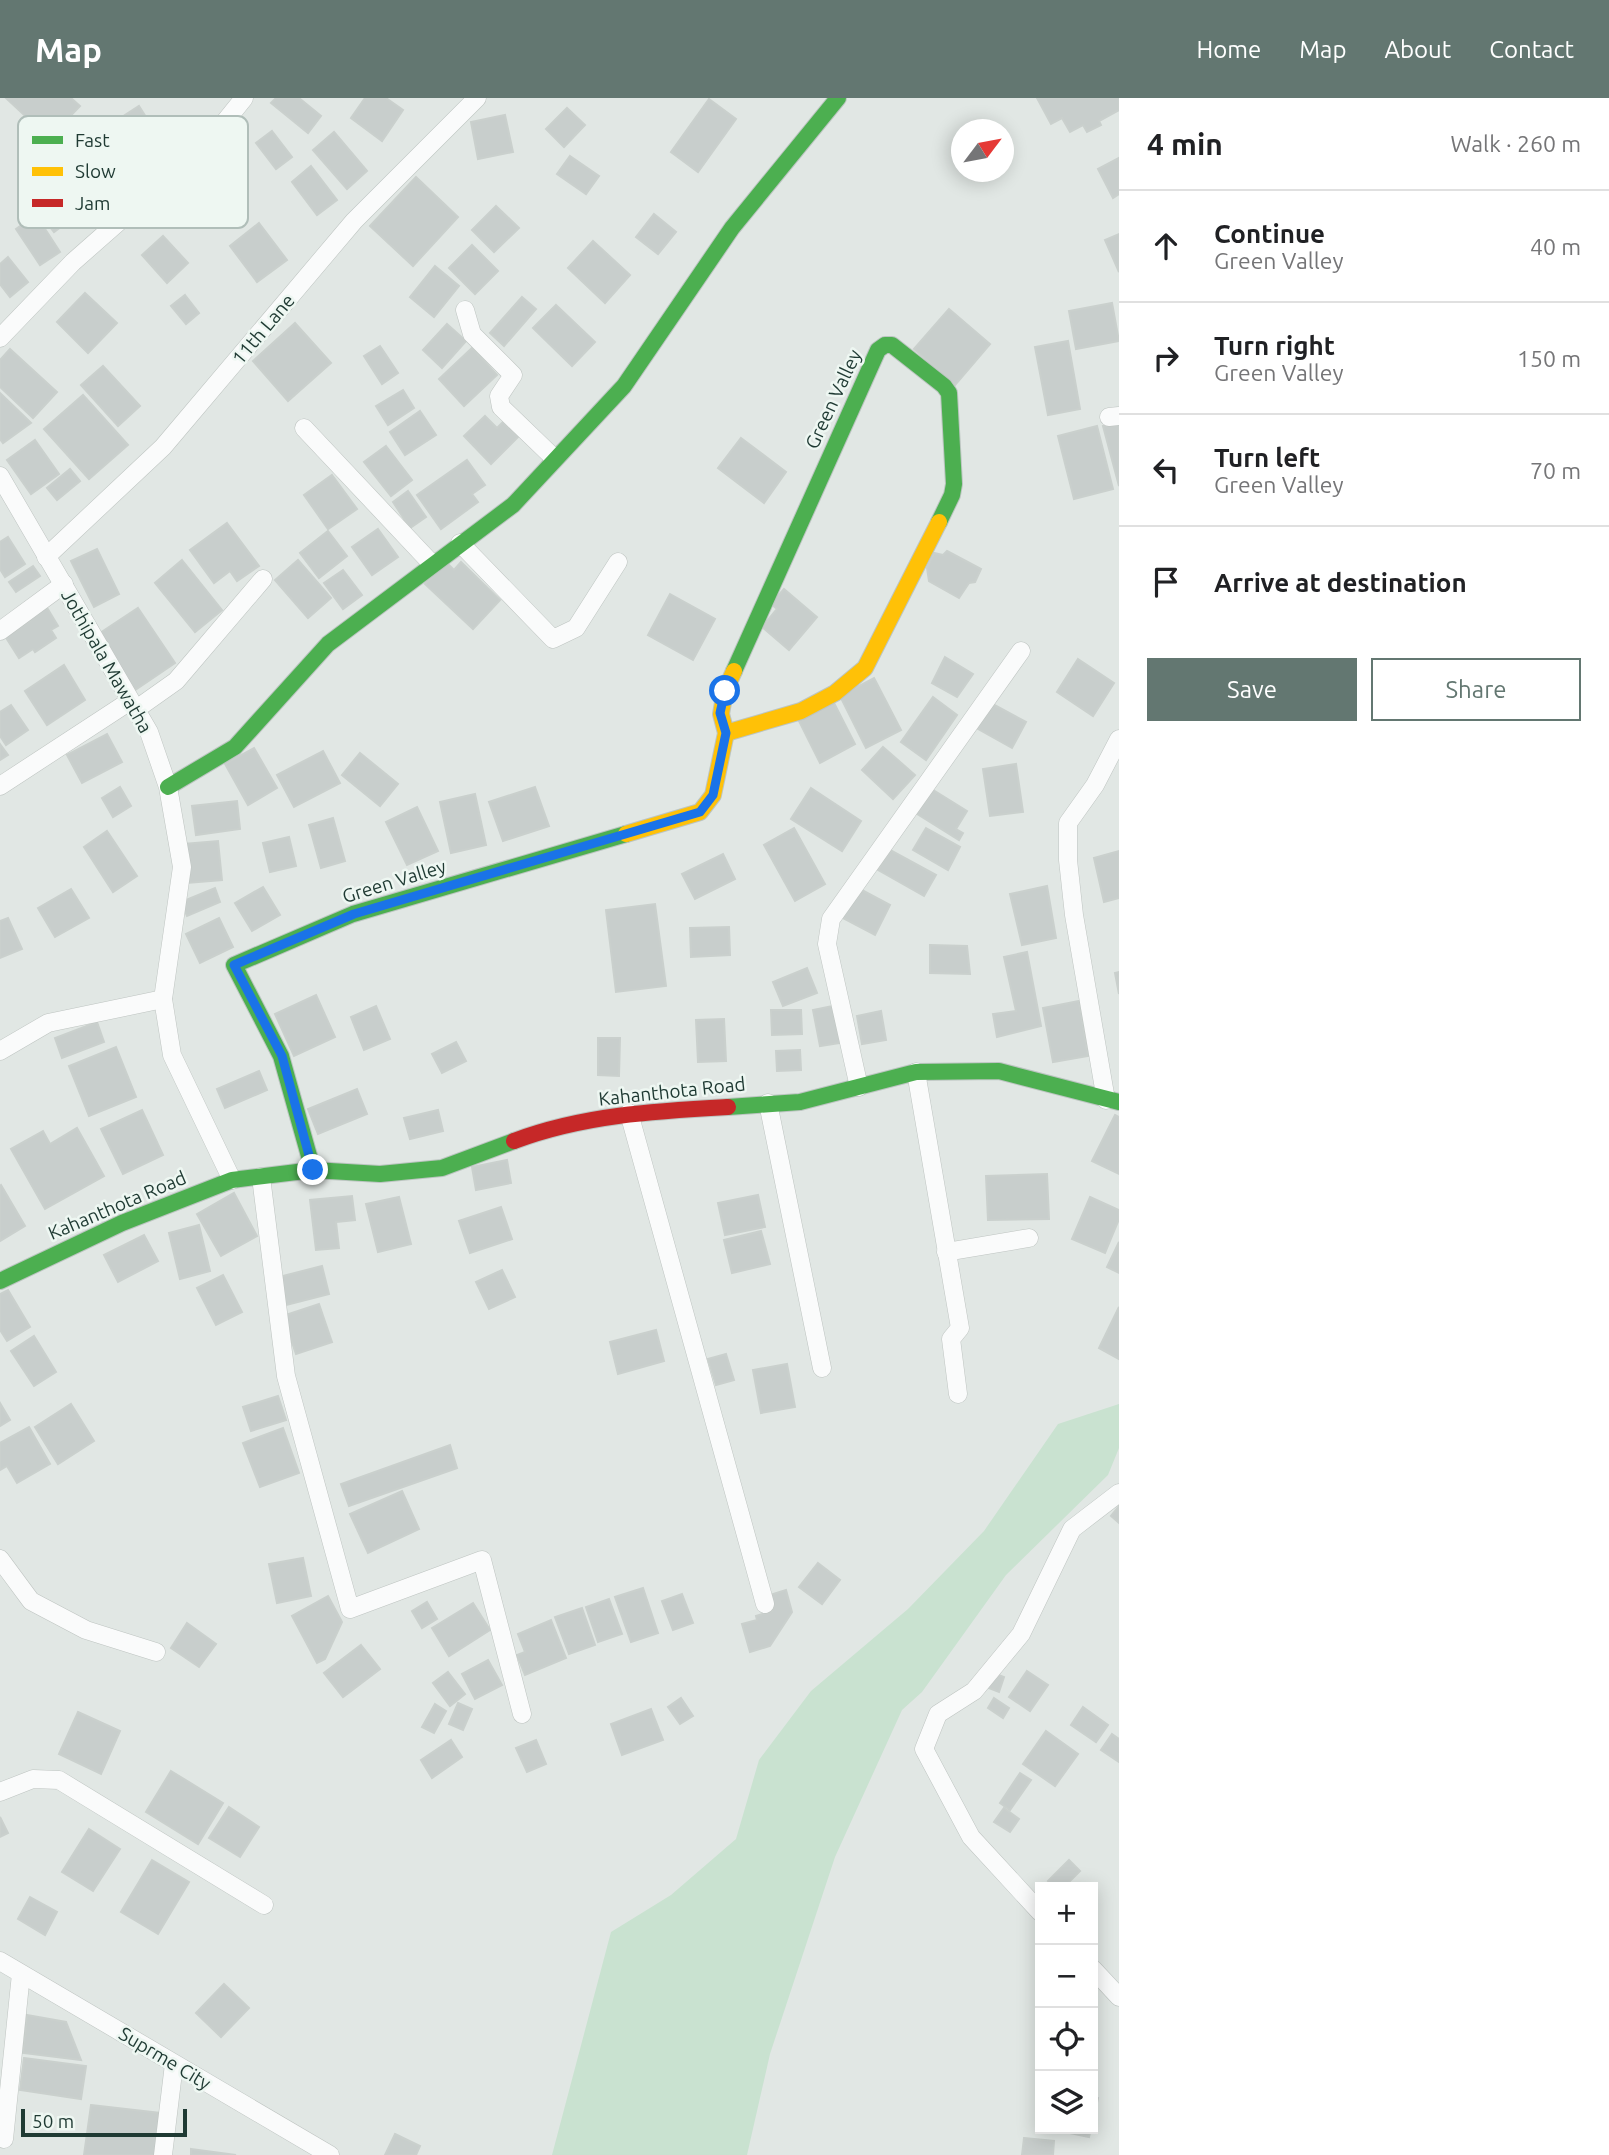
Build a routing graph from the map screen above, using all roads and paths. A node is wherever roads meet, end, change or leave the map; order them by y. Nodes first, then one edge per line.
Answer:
1 (244, 98) edge
2 (477, 98) edge
3 (838, 98) edge
4 (230, 116) edge
5 (112, 228) edge
6 (465, 310) dead end
7 (0, 338) edge
8 (304, 428) dead end
9 (554, 458) junction
10 (0, 476) edge
11 (460, 543) junction
12 (46, 557) junction
13 (618, 562) dead end
14 (432, 564) junction
15 (263, 579) dead end
16 (64, 584) junction
17 (0, 631) edge
18 (1021, 651) dead end
19 (133, 705) junction
20 (726, 733) junction
21 (1119, 739) edge
22 (0, 786) edge
23 (168, 787) junction
24 (163, 999) junction
25 (0, 1051) edge
26 (916, 1072) junction
27 (859, 1087) junction
28 (1112, 1101) edge
29 (768, 1103) junction
30 (629, 1113) junction
31 (313, 1170) junction
32 (261, 1177) junction
33 (232, 1180) junction
34 (1029, 1238) dead end
35 (946, 1252) junction
36 (0, 1281) edge
37 (822, 1368) dead end
38 (958, 1394) dead end
39 (1119, 1493) edge
40 (0, 1559) edge
41 (765, 1604) dead end
42 (156, 1652) dead end
43 (522, 1714) dead end
44 (0, 1792) edge
45 (264, 1905) dead end
46 (1035, 1907) edge
47 (0, 1961) edge
48 (21, 1974) junction
49 (1098, 1974) edge
50 (1119, 1997) edge
51 (174, 2064) junction
52 (4, 2139) dead end
53 (163, 2155) edge
54 (330, 2155) edge

1 - 4 street
2 - 12 street, 11th Lane
3 - 9 street
5 - 7 street
6 - 9 street
8 - 14 street
9 - 11 street
10 - 12 street, Jothipala Mawatha
11 - 13 street
11 - 14 street
12 - 16 street, Jothipala Mawatha
14 - 23 street
15 - 19 street
16 - 17 street
16 - 19 street, Jothipala Mawatha
18 - 27 street
19 - 22 street
19 - 23 street, Jothipala Mawatha
20 - 20 street, Green Valley
20 - 31 street, Green Valley
21 - 28 street
23 - 24 street, Jothipala Mawatha
24 - 25 street
24 - 33 street, Jothipala Mawatha
26 - 27 street, Kahanthota Road
26 - 28 street, Kahanthota Road
26 - 35 street
27 - 29 street, Kahanthota Road
29 - 30 street, Kahanthota Road
29 - 37 street
30 - 31 street, Kahanthota Road
30 - 41 street
31 - 32 street, Kahanthota Road
32 - 33 street, Kahanthota Road
32 - 43 street
33 - 36 street, Kahanthota Road
34 - 35 street
35 - 38 street
39 - 46 street
40 - 42 street
44 - 45 street
47 - 48 street, Suprme City
48 - 51 street, Suprme City
48 - 52 street
49 - 50 street
51 - 53 street
51 - 54 street, Suprme City

